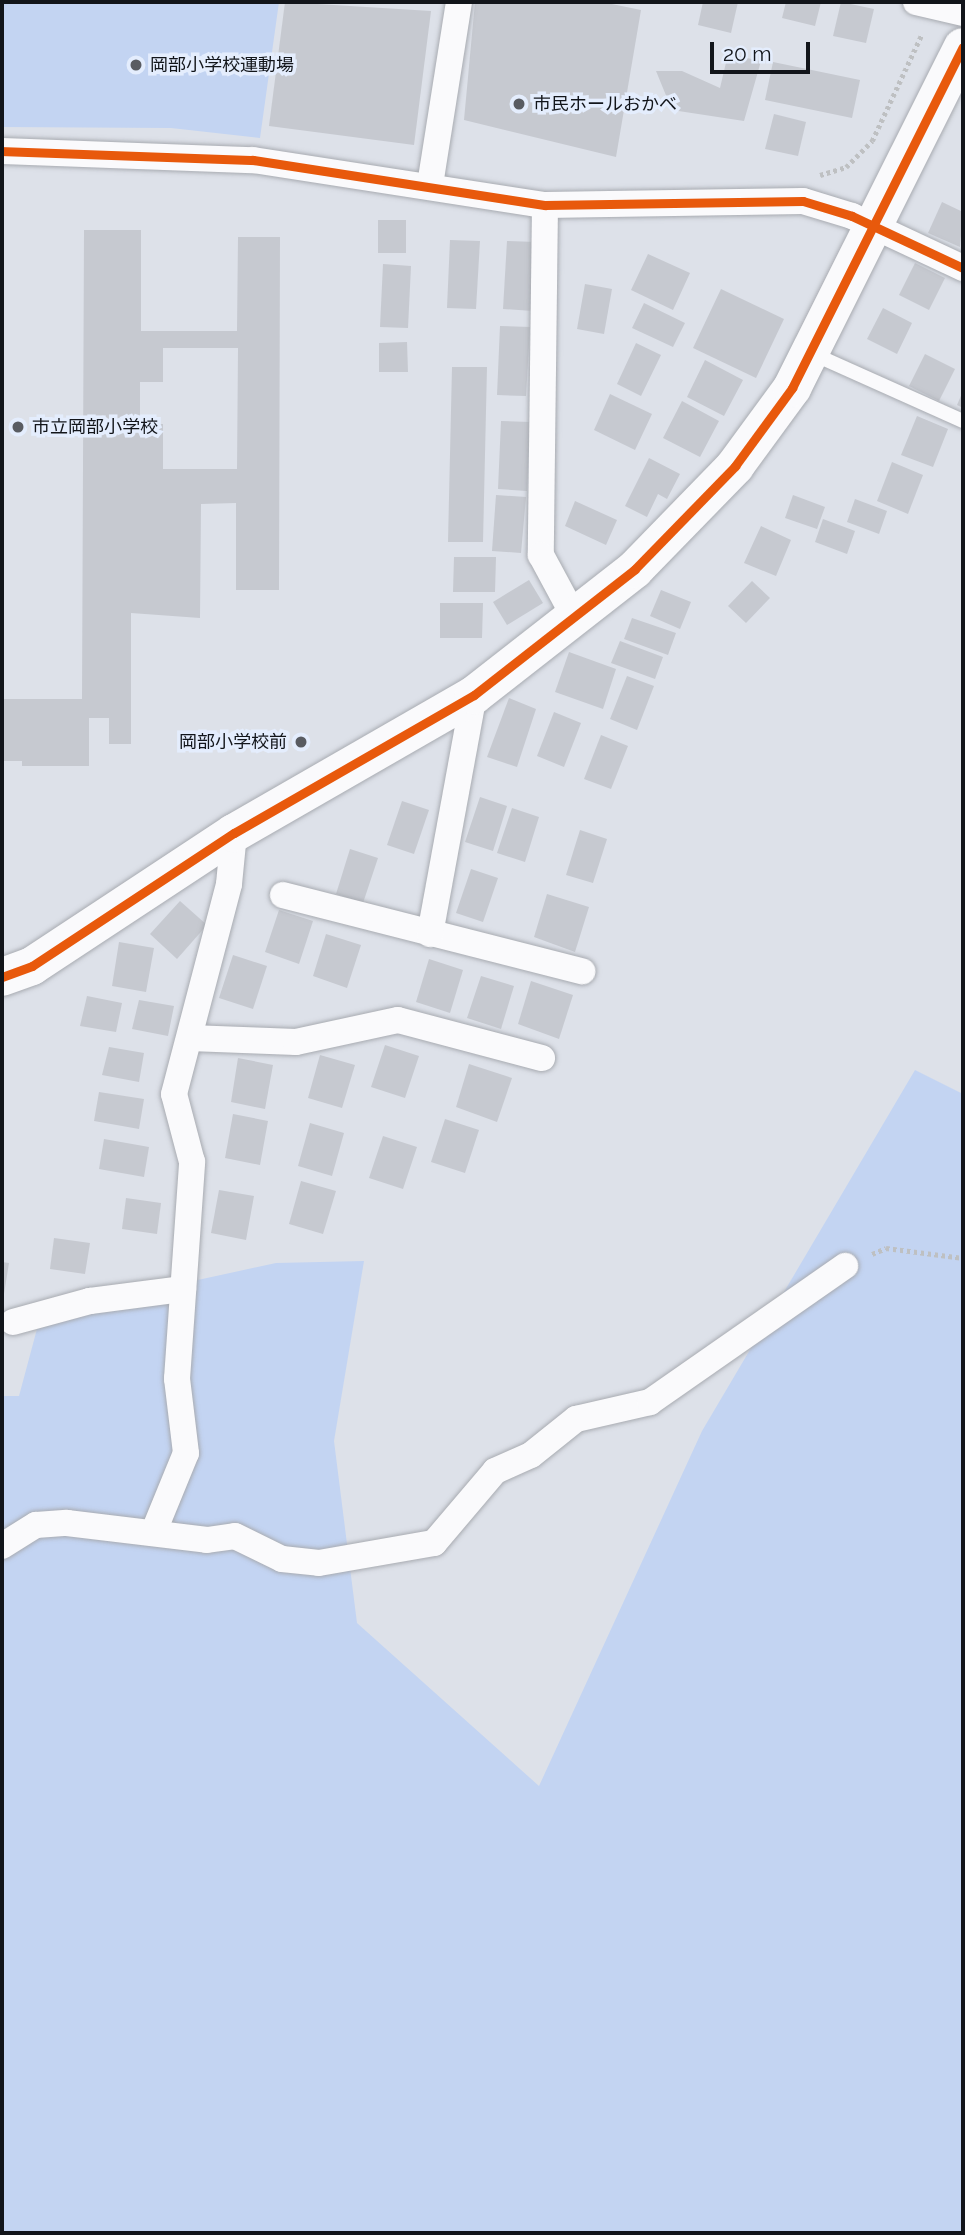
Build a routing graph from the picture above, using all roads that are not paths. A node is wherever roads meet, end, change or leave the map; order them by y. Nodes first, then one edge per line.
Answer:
1 (459, 2) edge
2 (916, 2) edge
3 (963, 13) edge
4 (963, 47) edge
5 (2, 151) edge
6 (430, 185) junction
7 (545, 205) junction
8 (874, 225) junction
9 (963, 268) edge
10 (807, 352) junction
11 (963, 421) edge
12 (576, 620) junction
13 (474, 695) junction
14 (234, 833) junction
15 (283, 895) dead end
16 (430, 934) junction
17 (582, 971) dead end
18 (2, 977) edge
19 (190, 1038) junction
20 (542, 1058) dead end
21 (845, 1266) road end
22 (183, 1289) junction
23 (13, 1322) dead end
24 (153, 1531) junction
25 (2, 1546) edge

1 - 6 street
2 - 3 street
4 - 8 street
5 - 6 street
6 - 7 street
7 - 8 street
7 - 12 street
8 - 9 street
8 - 10 street
10 - 11 lane
10 - 12 street
12 - 13 street
13 - 14 street
13 - 16 street
14 - 18 street
14 - 19 street
15 - 16 street
16 - 17 street
19 - 20 street
19 - 22 street
21 - 24 street
22 - 23 street
22 - 24 street
24 - 25 street

